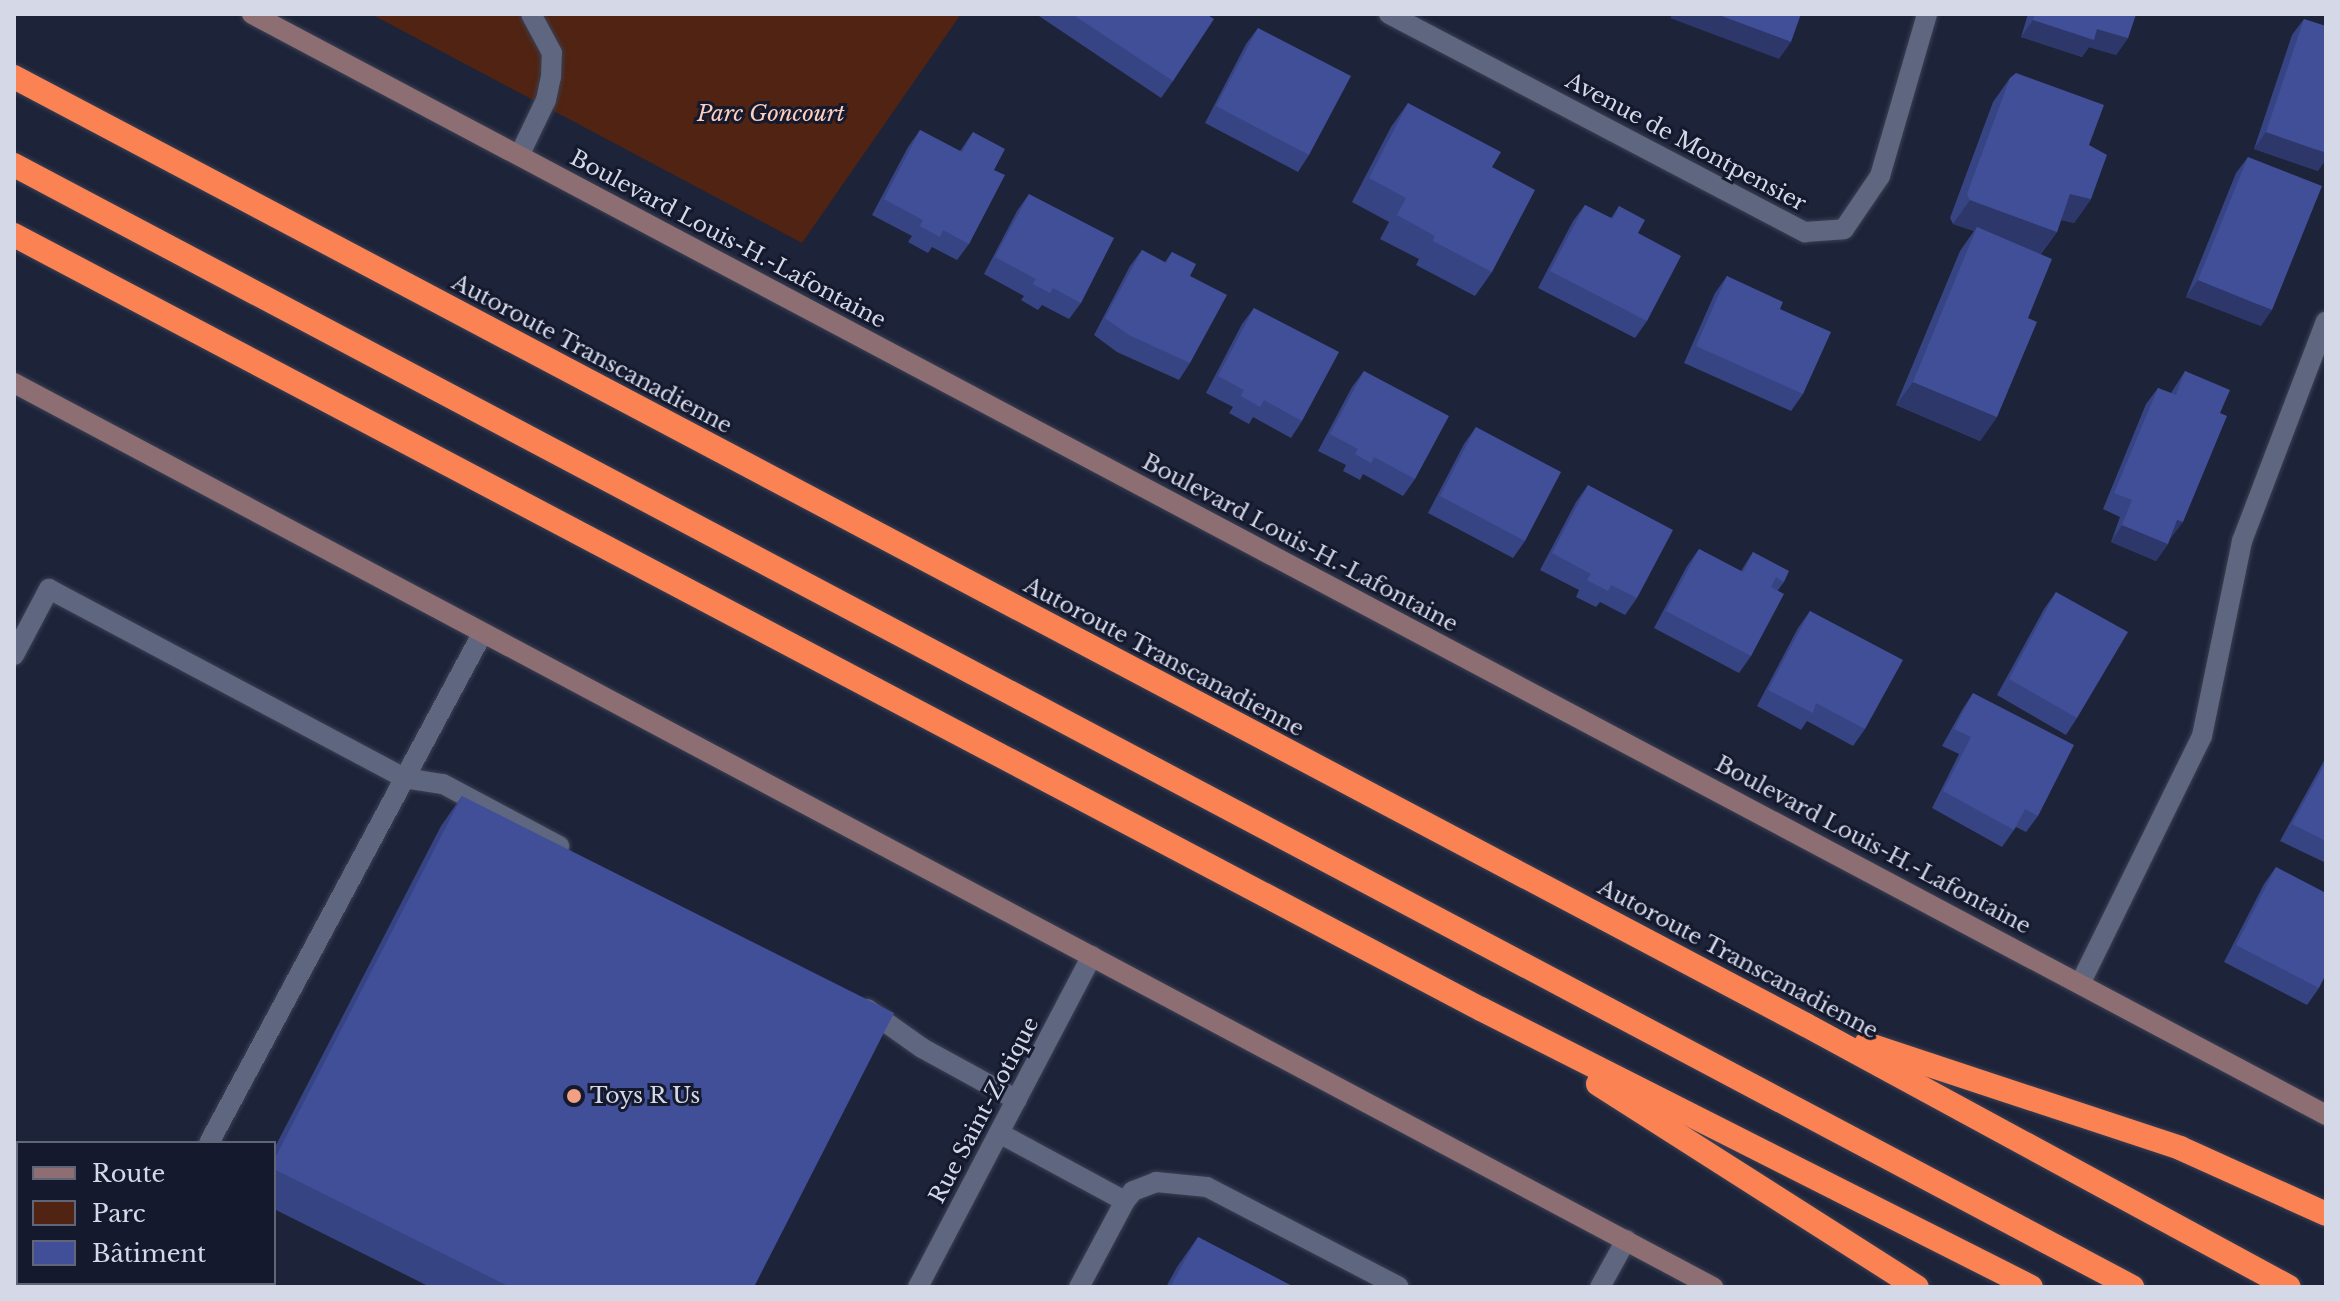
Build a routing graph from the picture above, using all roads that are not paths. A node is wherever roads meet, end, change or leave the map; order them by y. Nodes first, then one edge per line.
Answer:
1 (252, 14) edge
2 (531, 14) edge
3 (1389, 14) edge
4 (1927, 14) edge
5 (14, 77) edge
6 (520, 154) junction
7 (14, 165) edge
8 (14, 235) edge
9 (2326, 321) edge
10 (14, 383) edge
11 (482, 634) junction
12 (14, 655) edge
13 (404, 778) junction
14 (584, 859) edge
15 (1092, 956) junction
16 (2081, 982) junction
17 (851, 1000) edge
18 (1481, 1009) junction
19 (1806, 1025) junction
20 (1017, 1100) junction
21 (2326, 1115) edge
22 (999, 1133) junction
23 (210, 1141) edge
24 (1125, 1201) junction
25 (2326, 1214) edge
26 (1626, 1240) junction
27 (918, 1287) edge
28 (1079, 1287) edge
29 (1399, 1287) edge
30 (1600, 1287) edge
31 (1713, 1287) edge
32 (1917, 1287) edge
33 (2031, 1287) edge
34 (2132, 1287) edge
35 (2289, 1287) edge

1 - 6 main road, Boulevard Louis-H.-Lafontaine
2 - 6 street
3 - 4 street, Avenue de Montpensier
5 - 19 highway, Autoroute Transcanadienne
6 - 16 main road, Boulevard Louis-H.-Lafontaine
7 - 34 highway
8 - 18 highway
9 - 16 street
10 - 11 main road
11 - 13 street
11 - 15 main road
12 - 13 street
13 - 14 street
13 - 23 street
15 - 20 street, Rue Saint-Zotique
15 - 26 main road
16 - 21 main road, Boulevard Louis-H.-Lafontaine
17 - 20 street
18 - 32 highway
18 - 33 highway
19 - 25 highway
19 - 35 highway, Autoroute Transcanadienne
20 - 22 street, Rue Saint-Zotique
22 - 24 street
22 - 27 street, Rue Saint-Zotique
24 - 28 street
24 - 29 street
26 - 30 street
26 - 31 main road

